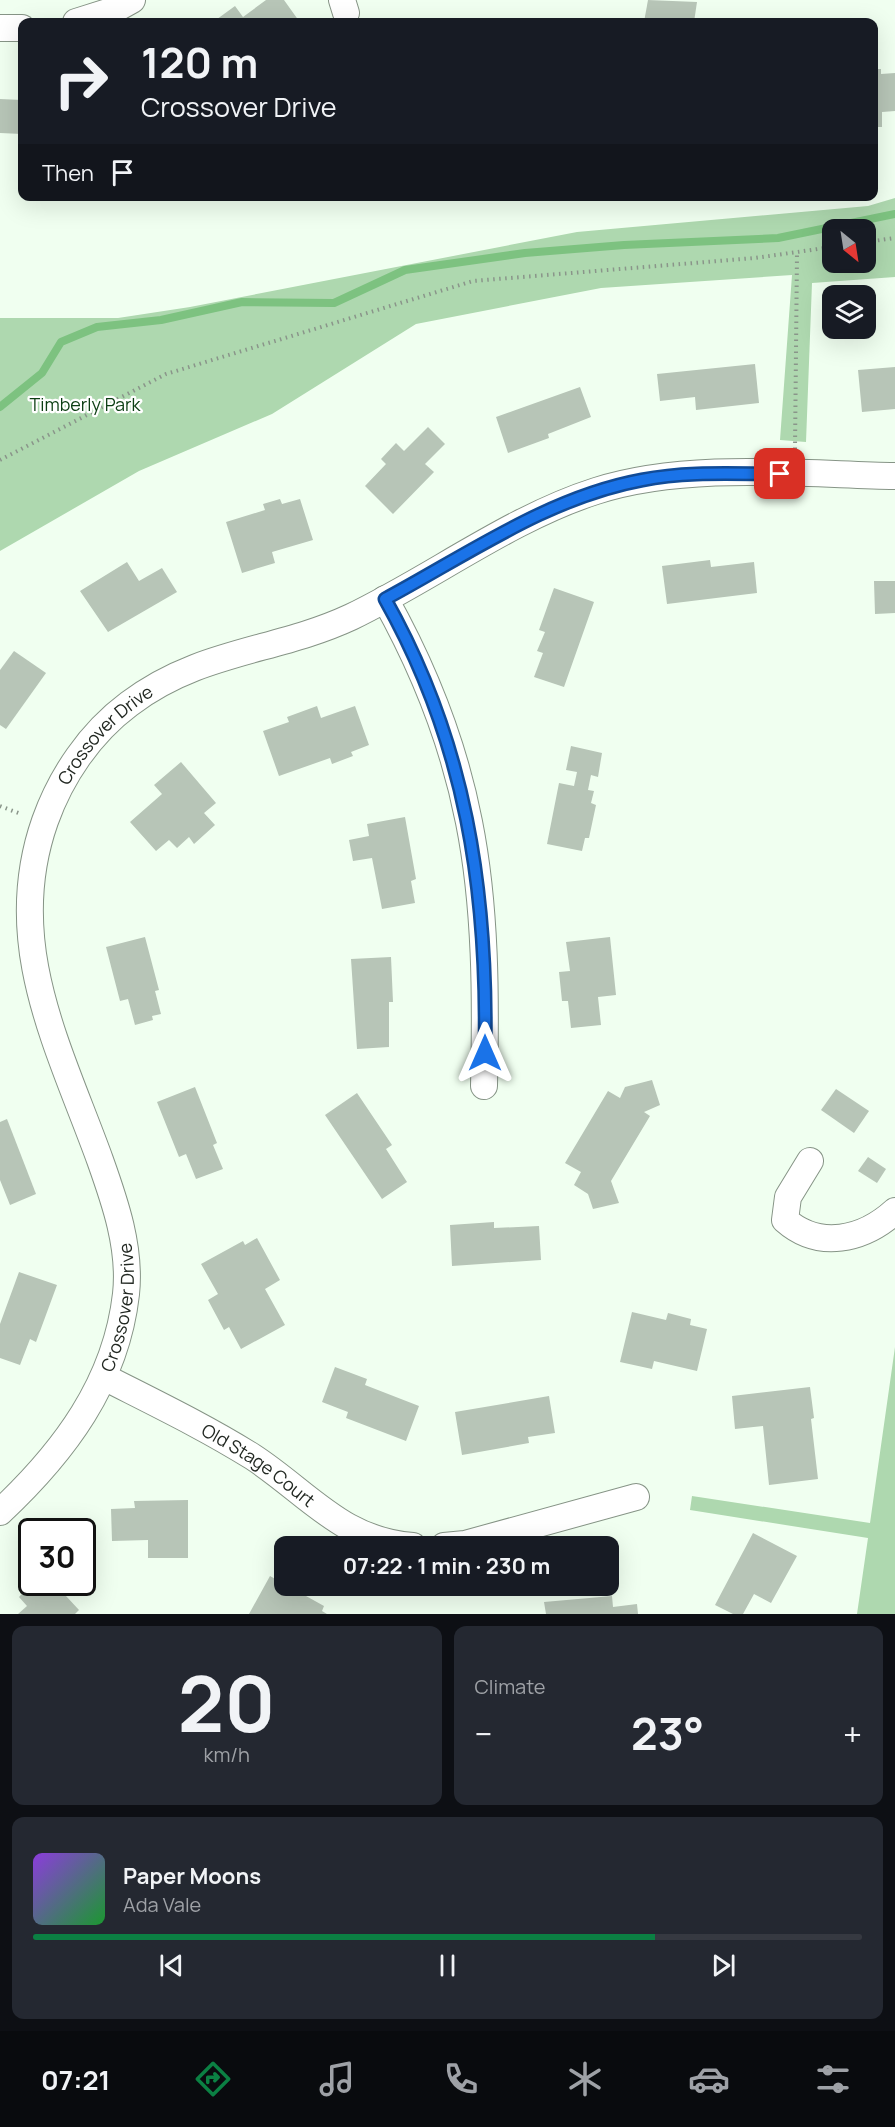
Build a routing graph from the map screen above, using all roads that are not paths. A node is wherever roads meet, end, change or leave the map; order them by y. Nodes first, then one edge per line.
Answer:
1 (132, 0) edge
2 (89, 18) edge
3 (0, 28) edge
4 (18, 28) edge
5 (895, 476) edge
6 (385, 599) junction
7 (484, 1086) dead end
8 (810, 1161) dead end
9 (895, 1211) edge
10 (104, 1377) junction
11 (636, 1497) dead end
12 (0, 1512) edge
13 (366, 1536) edge
14 (494, 1536) edge

1 - 2 street
3 - 4 street
5 - 6 street, Crossover Drive
6 - 7 street
6 - 10 street, Crossover Drive
8 - 9 street
10 - 12 street, Crossover Drive
10 - 13 street, Old Stage Court
11 - 14 street

